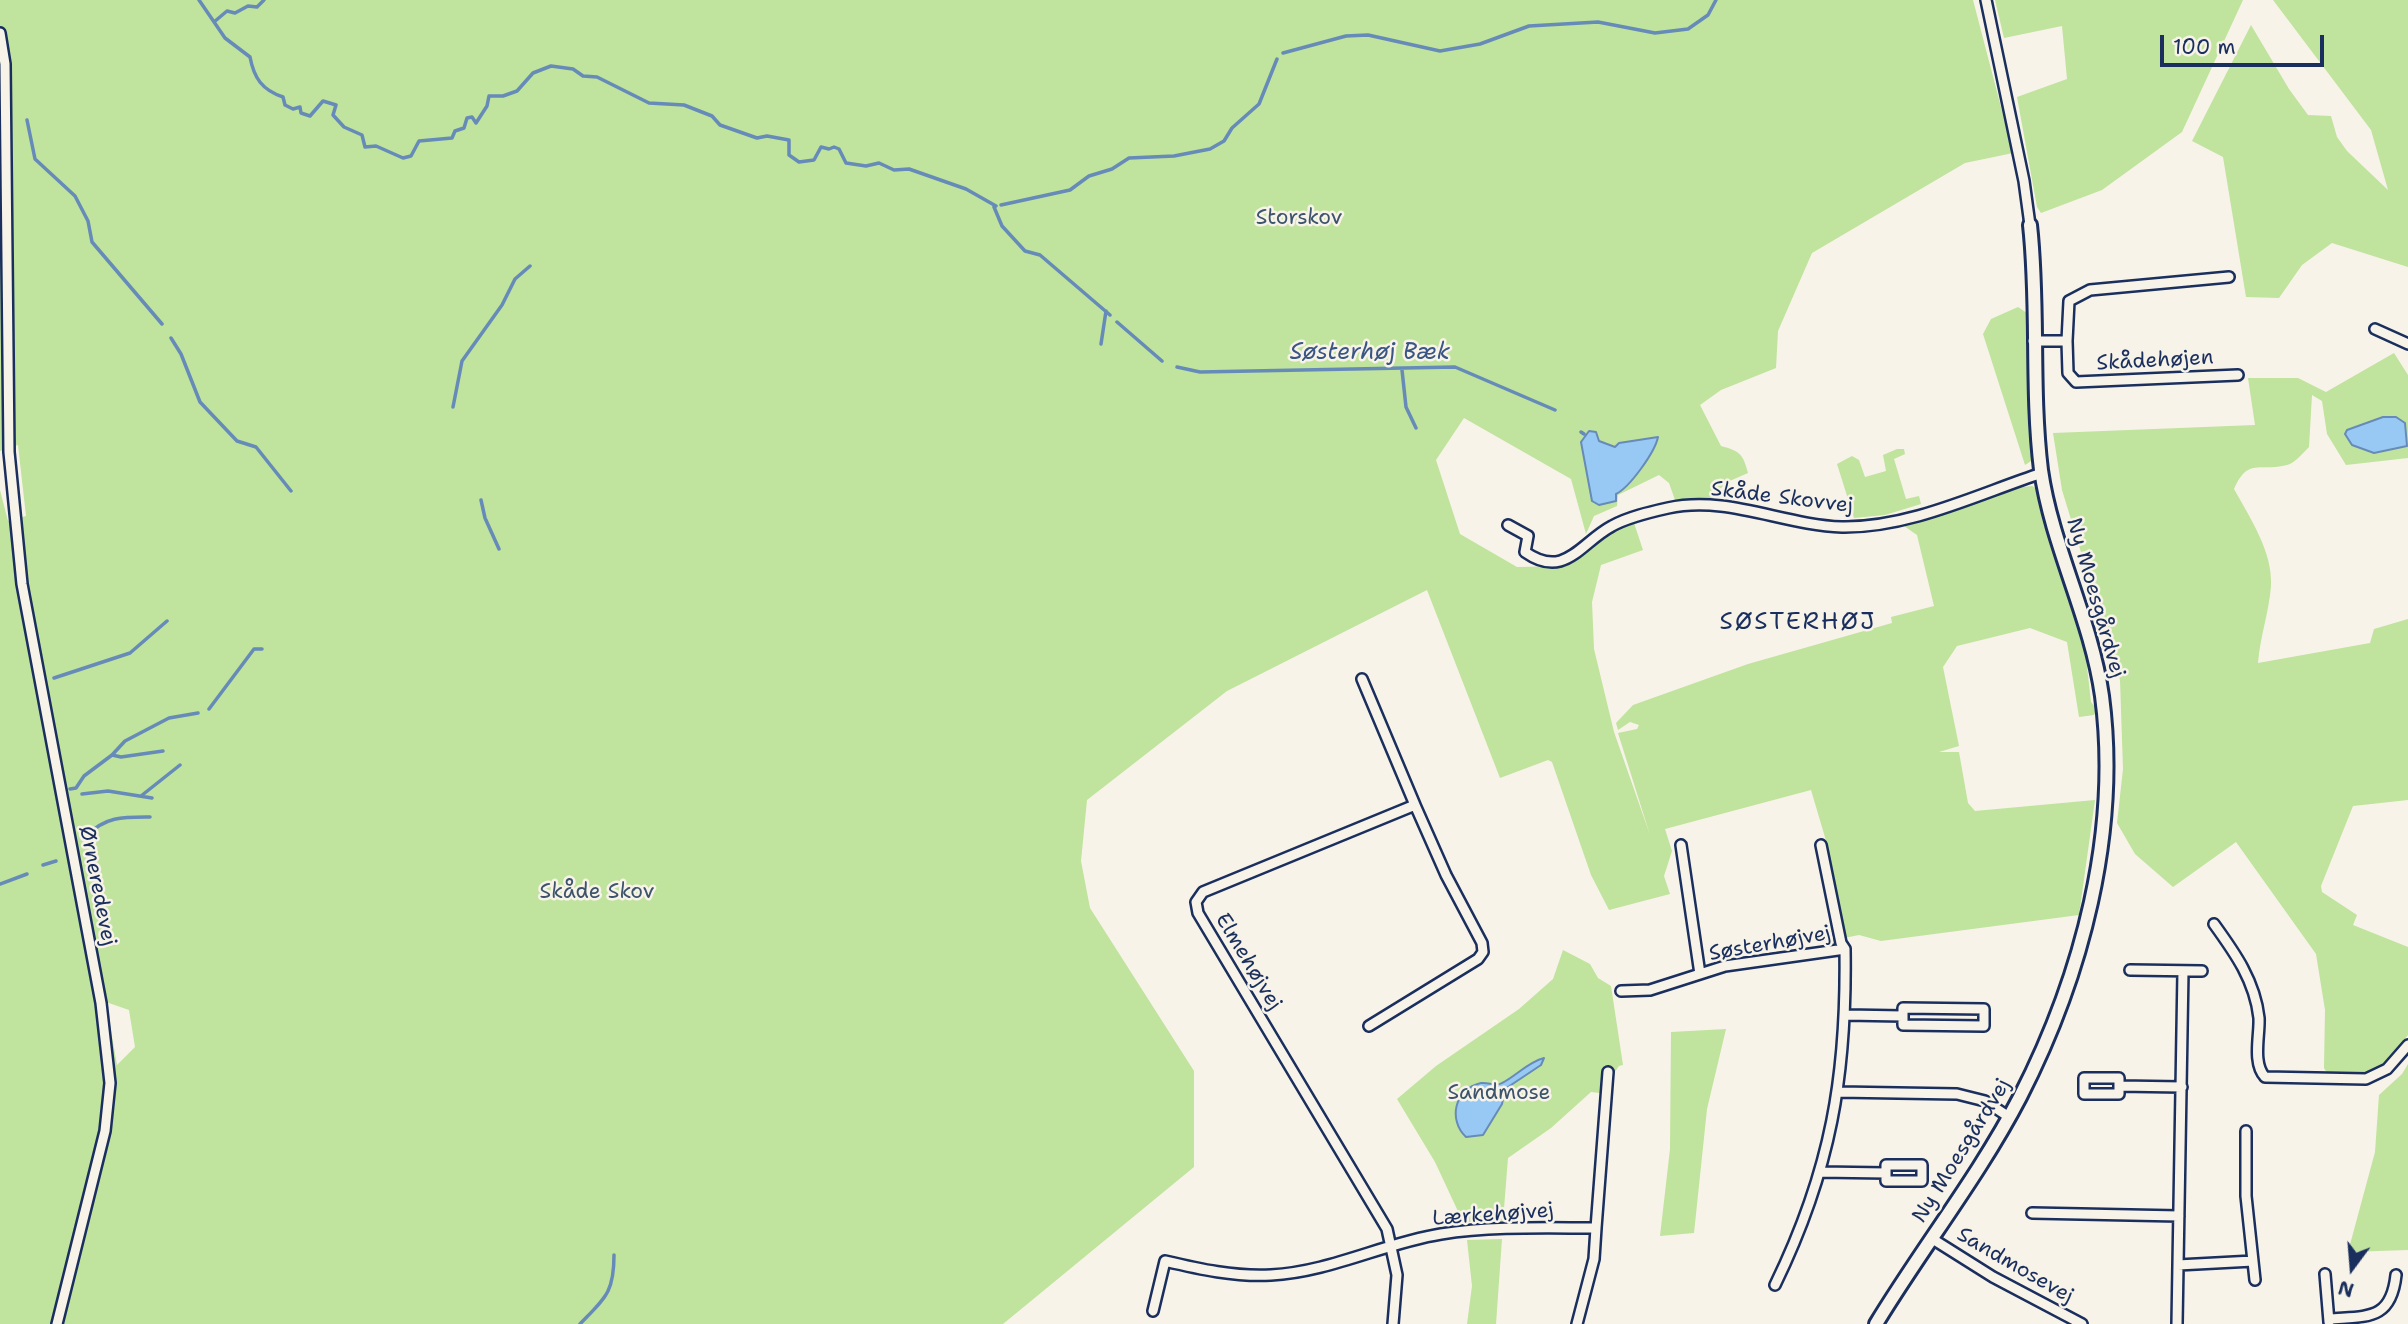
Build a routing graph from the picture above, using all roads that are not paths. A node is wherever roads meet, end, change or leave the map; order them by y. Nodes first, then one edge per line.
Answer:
1 (1986, 0) edge
2 (0, 33) edge
3 (2030, 225) joint
4 (2229, 277) dead end
5 (2375, 329) dead end
6 (2033, 341) junction
7 (2067, 341) junction
8 (2408, 344) edge
9 (2238, 375) dead end
10 (2042, 473) junction
11 (1508, 524) dead end
12 (1362, 678) dead end
13 (1415, 805) junction
14 (1681, 845) dead end
15 (1821, 845) dead end
16 (2214, 924) dead end
17 (1845, 948) junction
18 (2130, 970) dead end
19 (2183, 971) junction
20 (2202, 971) dead end
21 (1700, 974) junction
22 (1621, 991) dead end
23 (1846, 1015) junction
24 (1903, 1016) junction
25 (1370, 1026) dead end
26 (2408, 1045) edge
27 (1608, 1072) dead end
28 (2119, 1086) dead end
29 (2182, 1087) junction
30 (1839, 1092) junction
31 (2009, 1116) junction
32 (2246, 1131) dead end
33 (1820, 1172) junction
34 (1886, 1173) dead end
35 (2032, 1213) dead end
36 (2179, 1216) junction
37 (1596, 1228) junction
38 (1931, 1238) junction
39 (1394, 1248) junction
40 (2253, 1261) junction
41 (2178, 1265) junction
42 (2325, 1274) dead end
43 (2396, 1275) dead end
44 (2255, 1280) dead end
45 (1775, 1284) dead end
46 (1153, 1311) dead end
47 (2064, 1320) edge
48 (2329, 1322) edge
49 (57, 1324) edge
50 (1393, 1324) edge
51 (1577, 1324) edge
52 (1876, 1324) edge
53 (2082, 1324) edge
54 (2176, 1324) edge

1 - 3 street, Ny Moesgårdvej
2 - 49 street, Ørneredevej
3 - 6 street, Ny Moesgårdvej
4 - 7 street, Skådehøjen
5 - 8 street
6 - 7 street, Skådehøjen
6 - 10 street, Ny Moesgårdvej
7 - 9 street, Skådehøjen
10 - 11 street, Skåde Skovvej
10 - 31 street, Ny Moesgårdvej
12 - 13 street
13 - 25 street
13 - 39 street, Elmehøjvej
14 - 21 street, Søsterhøjvej
15 - 17 street, Søsterhøjvej
16 - 26 street
17 - 21 street, Søsterhøjvej
17 - 23 street, Søsterhøjvej
18 - 19 street
19 - 20 street
19 - 29 street
21 - 22 street, Søsterhøjvej
23 - 24 street
23 - 30 street, Søsterhøjvej
24 - 24 street
27 - 37 street
28 - 29 street
29 - 36 street
30 - 31 street
30 - 33 street, Søsterhøjvej
31 - 38 street, Ny Moesgårdvej
32 - 40 street
33 - 34 street
33 - 45 street, Søsterhøjvej
35 - 36 street
36 - 41 street
37 - 39 street, Lærkehøjvej
37 - 51 street
38 - 47 street, Sandmosevej
38 - 52 street, Ny Moesgårdvej
39 - 46 street
39 - 50 street, Elmehøjvej
40 - 41 street
40 - 44 street
41 - 54 street
42 - 48 street
43 - 48 street
47 - 53 street, Sandmosevej

